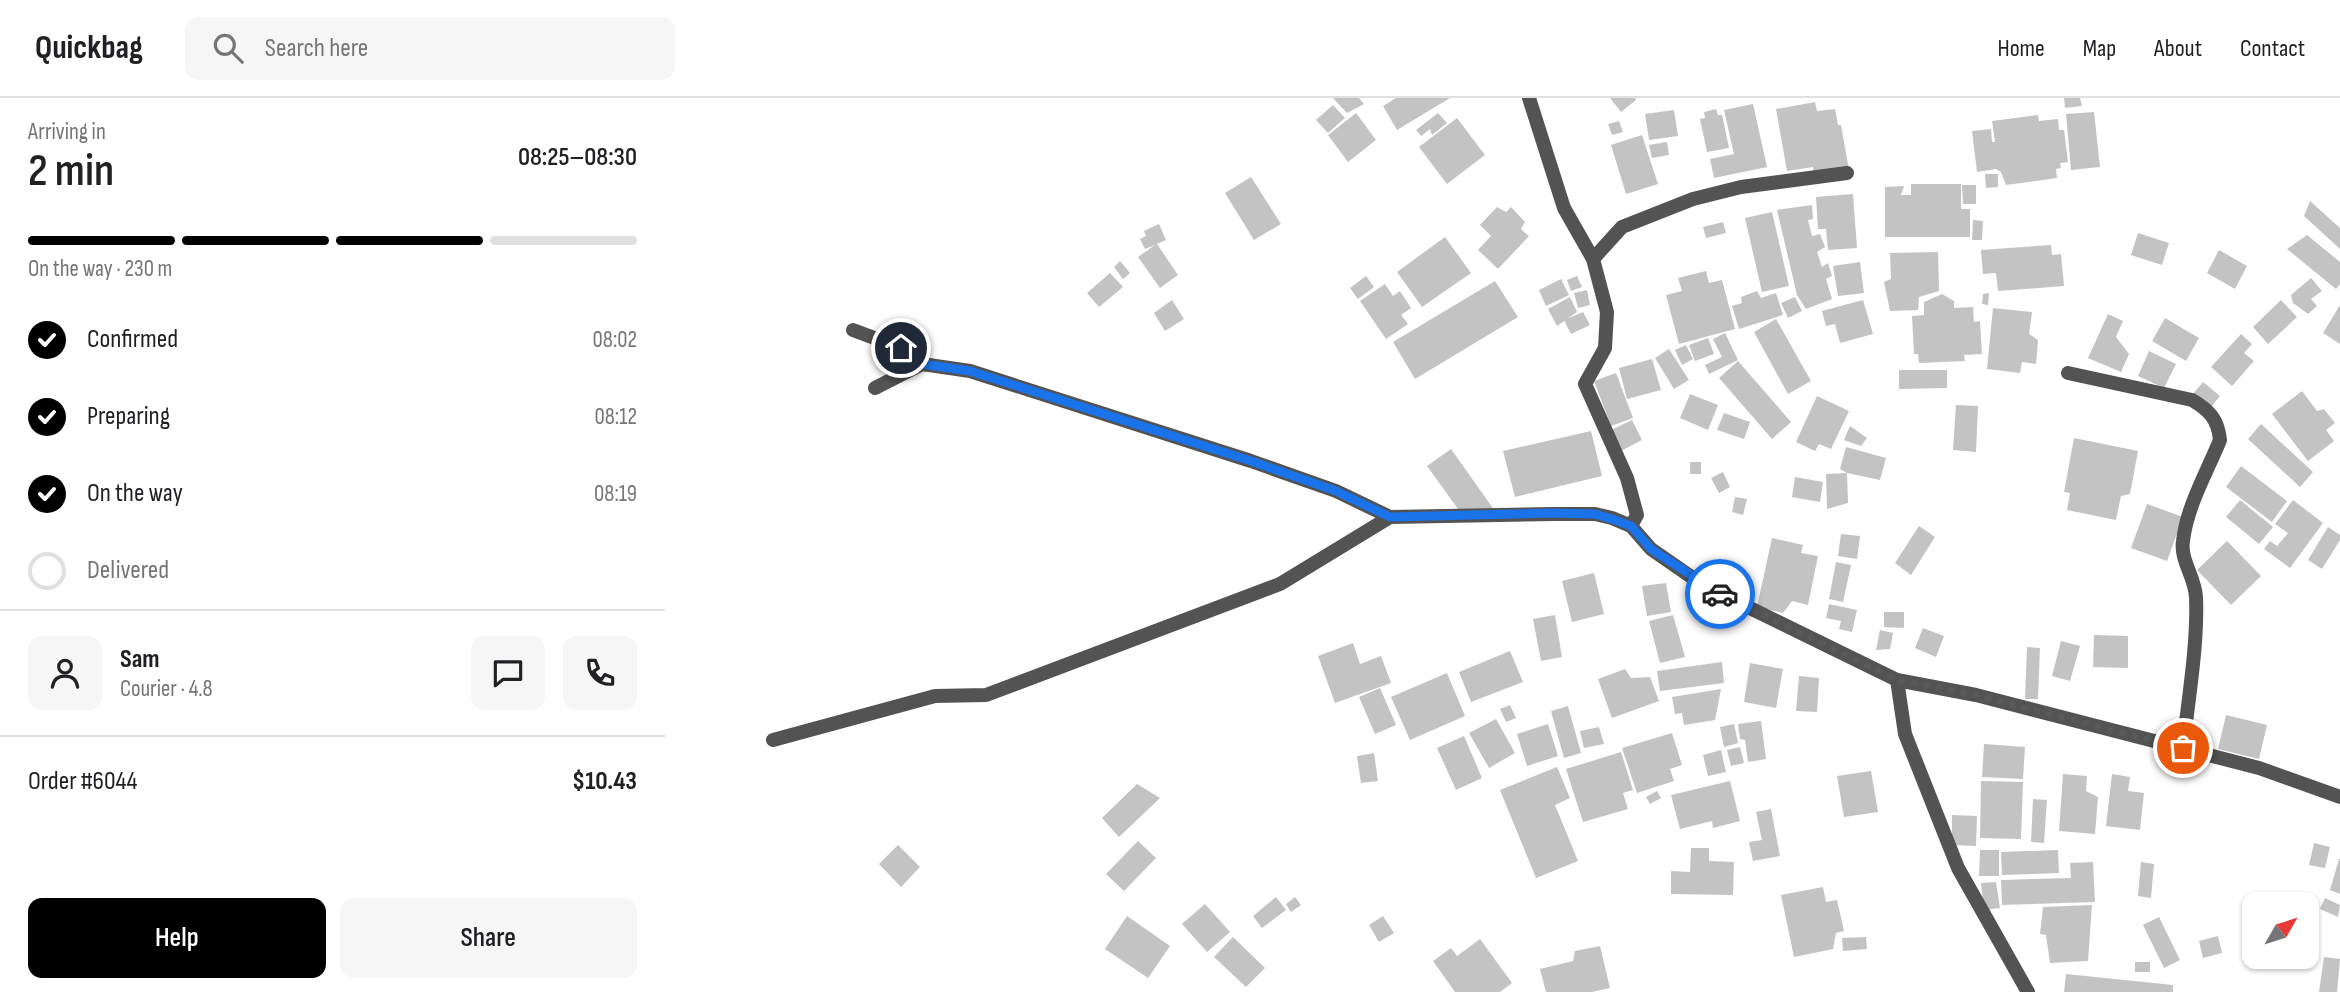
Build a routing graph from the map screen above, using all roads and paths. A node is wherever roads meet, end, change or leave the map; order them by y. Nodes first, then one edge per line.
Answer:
1 (1529, 98) edge
2 (1847, 173) dead end
3 (1593, 260) junction
4 (853, 330) dead end
5 (922, 364) junction
6 (2068, 373) dead end
7 (875, 388) dead end
8 (1390, 517) junction
9 (1631, 526) junction
10 (1897, 680) junction
11 (773, 740) dead end
12 (2183, 748) junction
13 (2340, 797) edge
14 (2028, 992) edge

1 - 3 street
2 - 3 street
3 - 9 street
4 - 5 street
5 - 7 street
5 - 8 street
6 - 12 street
8 - 9 street
8 - 11 street
9 - 10 street
10 - 12 street
10 - 14 street
12 - 13 street

